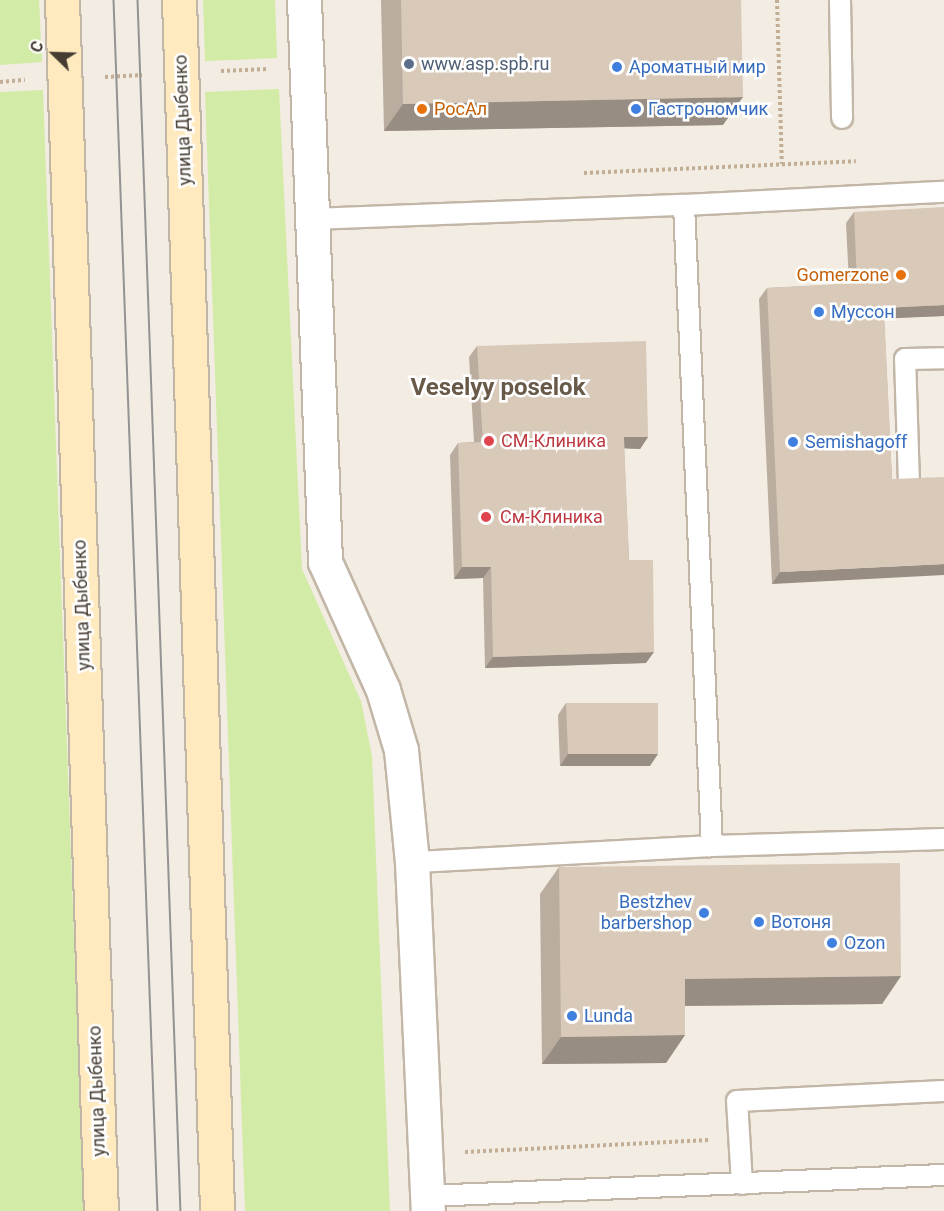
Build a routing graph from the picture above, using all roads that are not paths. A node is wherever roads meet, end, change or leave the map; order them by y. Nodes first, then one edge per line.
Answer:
1 (62, 0) edge
2 (178, 0) edge
3 (303, 0) edge
4 (840, 0) edge
5 (842, 118) dead end
6 (944, 192) edge
7 (684, 205) junction
8 (312, 219) junction
9 (944, 358) edge
10 (909, 484) edge
11 (944, 839) edge
12 (712, 846) junction
13 (412, 862) junction
14 (944, 1091) edge
15 (944, 1175) edge
16 (742, 1184) junction
17 (427, 1203) edge
18 (101, 1211) edge
19 (217, 1211) edge

1 - 18 main road, улица Дыбенко
2 - 19 main road, улица Дыбенко
3 - 8 street
4 - 5 lane
6 - 7 lane
7 - 8 lane
7 - 12 lane
8 - 13 street
9 - 10 lane
11 - 12 lane
12 - 13 lane
13 - 17 street
14 - 16 lane
15 - 16 lane
16 - 17 lane

